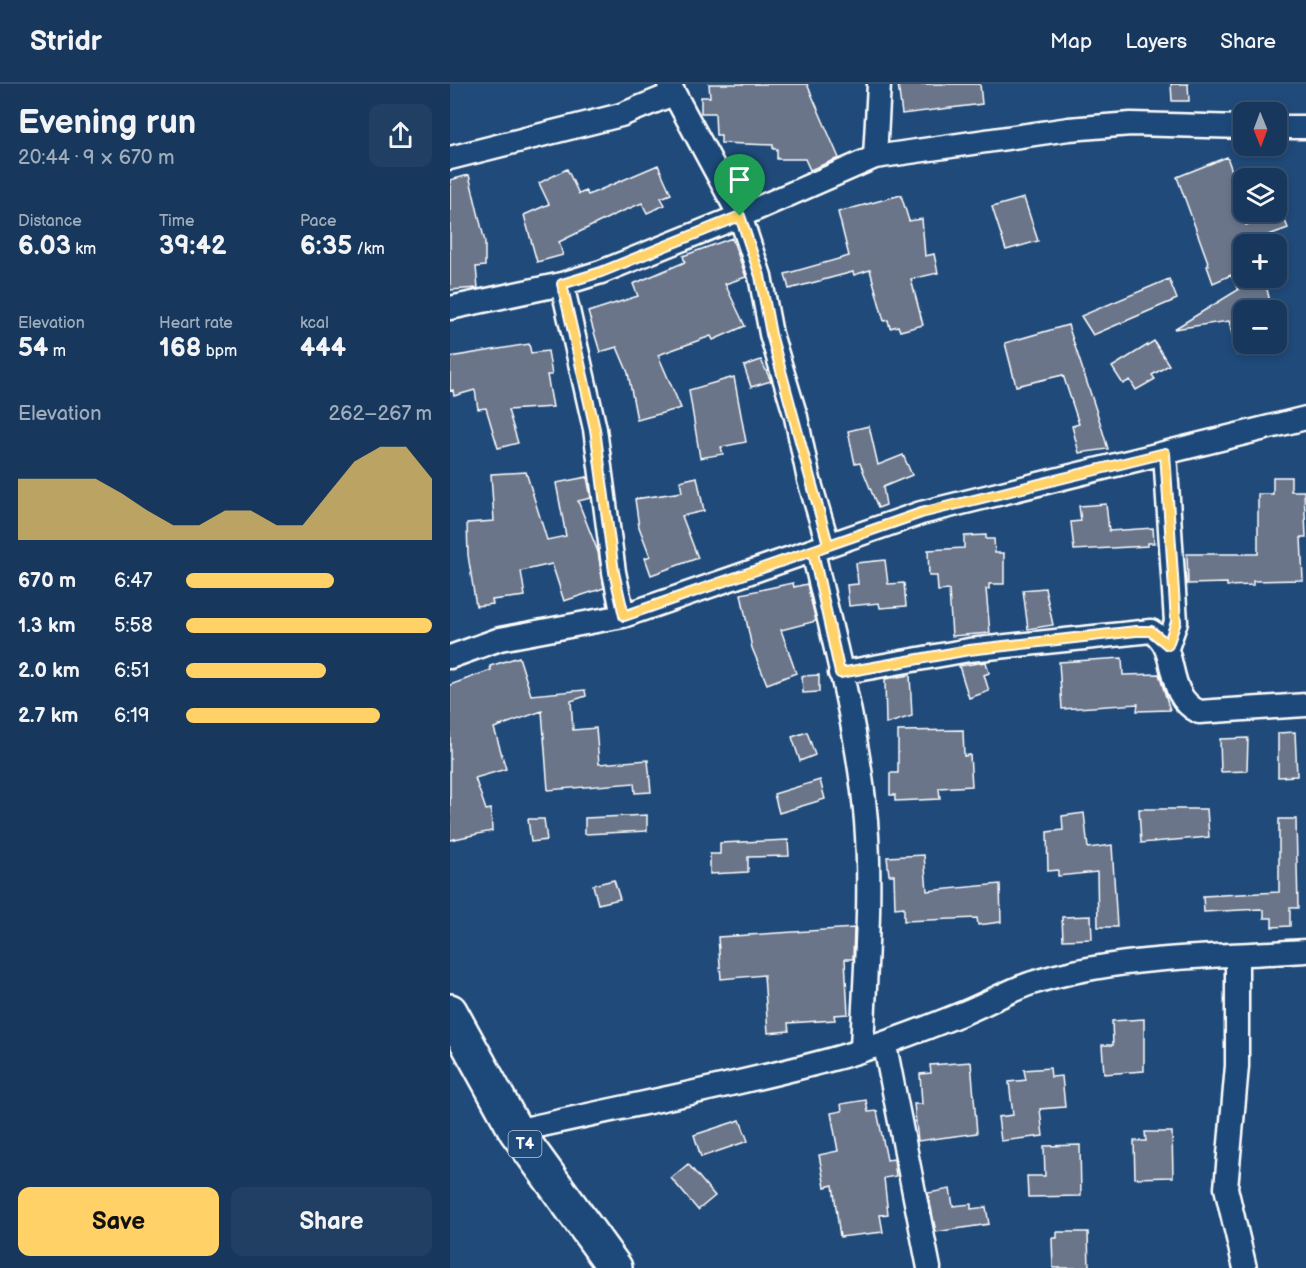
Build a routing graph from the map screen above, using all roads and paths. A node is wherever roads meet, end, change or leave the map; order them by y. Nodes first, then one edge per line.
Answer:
1 (879, 84) edge
2 (671, 89) edge
3 (1233, 127) edge
4 (1287, 127) edge
5 (1306, 127) edge
6 (875, 157) junction
7 (450, 158) edge
8 (740, 216) junction
9 (562, 284) junction
10 (450, 308) edge
11 (1306, 418) edge
12 (1165, 453) junction
13 (820, 548) junction
14 (624, 616) junction
15 (1163, 641) junction
16 (450, 657) edge
17 (840, 673) junction
18 (1306, 705) edge
19 (1306, 951) edge
20 (1237, 955) junction
21 (450, 1011) edge
22 (862, 1049) junction
23 (886, 1051) dead end
24 (516, 1131) junction
25 (615, 1268) edge
26 (929, 1268) edge
27 (1245, 1268) edge

1 - 6 street
2 - 7 street
2 - 8 street
3 - 6 street
4 - 5 street
6 - 8 street
8 - 9 street
8 - 13 street
9 - 10 street
9 - 14 street
11 - 12 street
12 - 13 street
12 - 15 street
13 - 14 street
13 - 17 street
14 - 16 street
15 - 17 street
15 - 18 street
17 - 22 street
19 - 20 street
20 - 22 street
20 - 27 street
21 - 24 highway, T4
22 - 24 street
23 - 26 street
24 - 25 highway, T4

